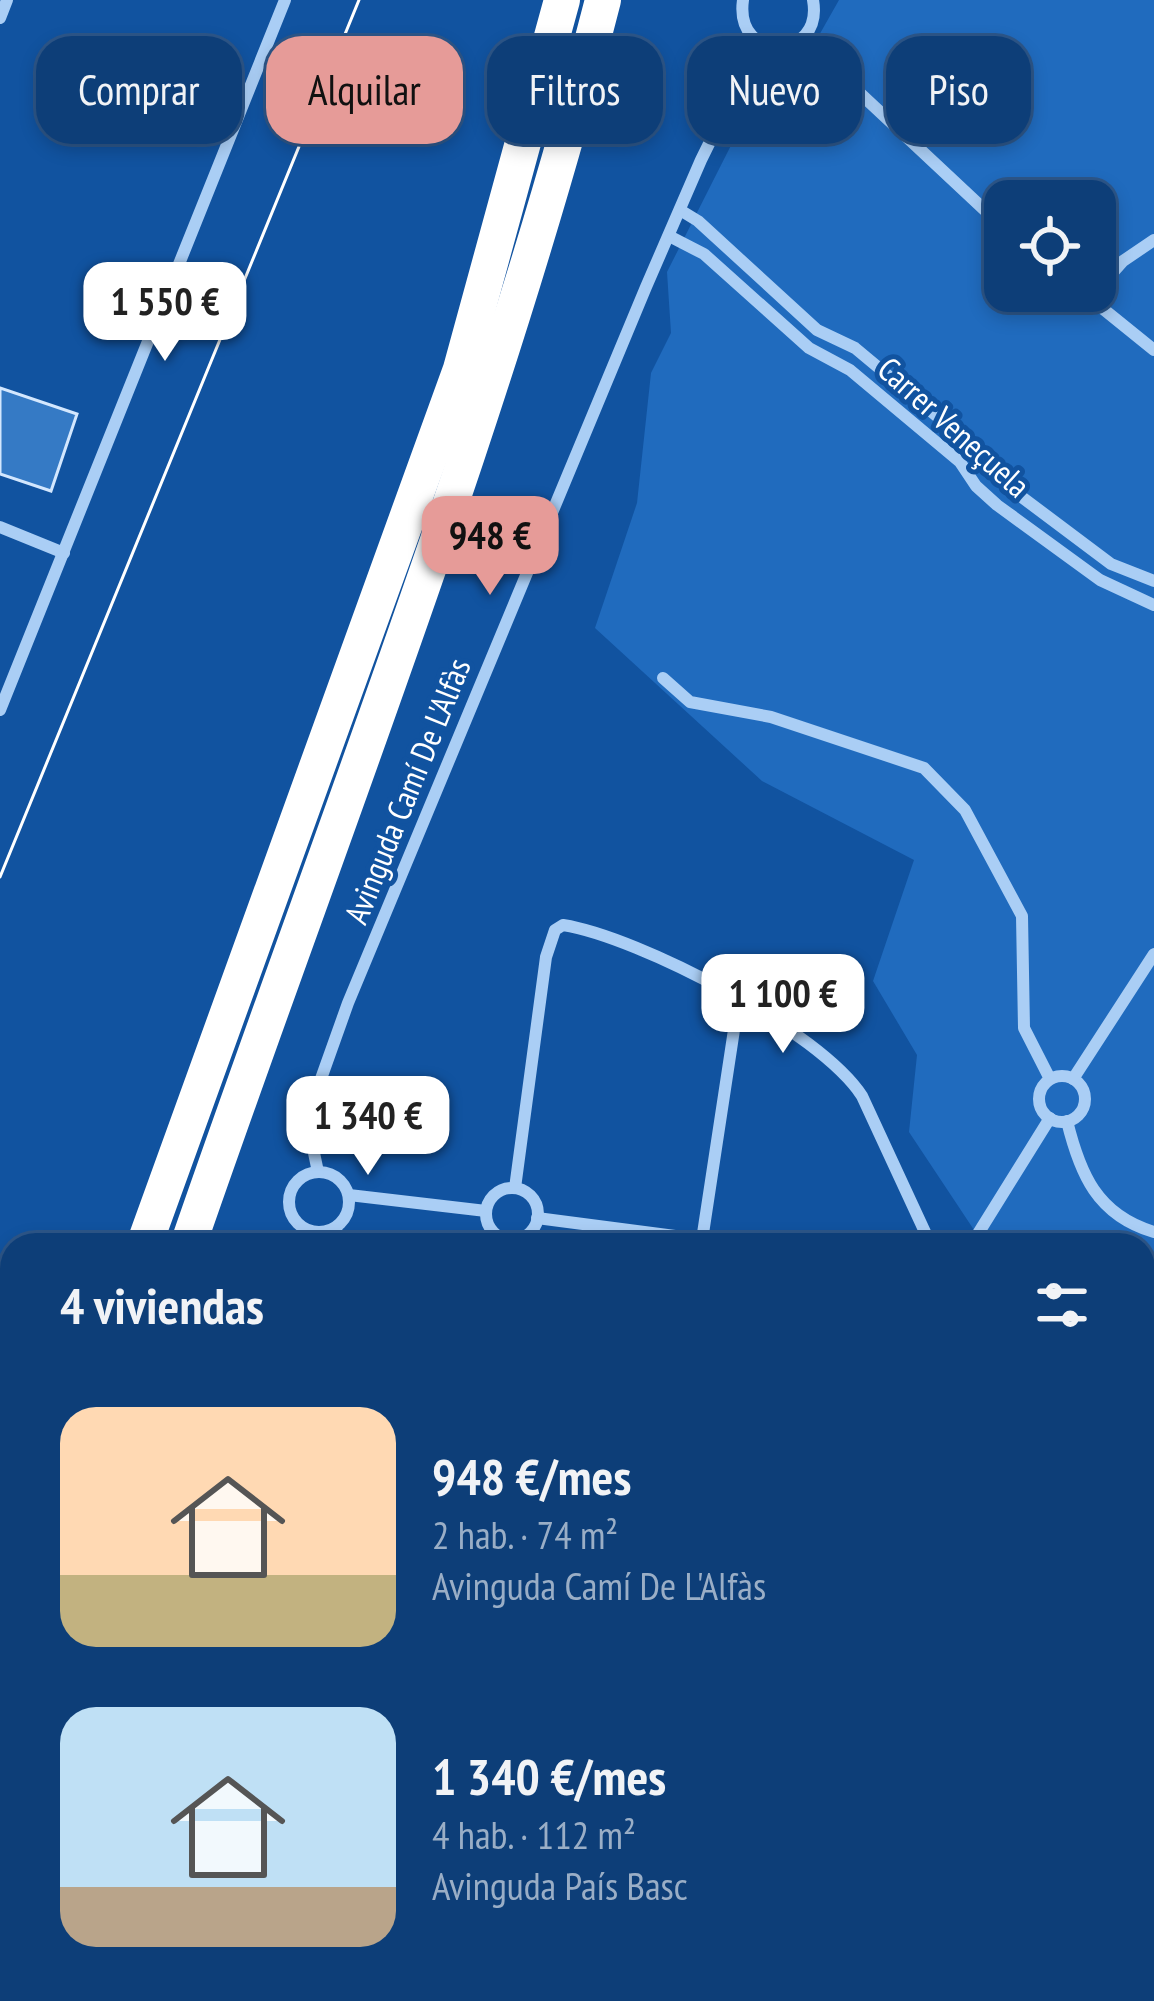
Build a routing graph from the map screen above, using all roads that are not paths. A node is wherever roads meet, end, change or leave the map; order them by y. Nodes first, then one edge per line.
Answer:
1 (7, 0) edge
2 (285, 0) edge
3 (562, 0) edge
4 (602, 0) edge
5 (743, 0) edge
6 (814, 0) edge
7 (0, 18) edge
8 (754, 36) edge
9 (804, 36) edge
10 (862, 95) edge
11 (711, 144) edge
12 (984, 209) edge
13 (680, 210) junction
14 (669, 236) junction
15 (1154, 240) edge
16 (1116, 268) edge
17 (1107, 312) edge
18 (1154, 350) edge
19 (0, 527) edge
20 (64, 554) junction
21 (1154, 581) edge
22 (1154, 605) edge
23 (663, 678) dead end
24 (0, 710) edge
25 (1154, 954) edge
26 (739, 997) junction
27 (1050, 1079) junction
28 (1073, 1079) junction
29 (1050, 1118) junction
30 (1067, 1121) junction
31 (318, 1172) junction
32 (515, 1188) junction
33 (349, 1195) junction
34 (486, 1211) junction
35 (537, 1218) junction
36 (335, 1228) junction
37 (1154, 1232) edge
38 (149, 1233) edge
39 (192, 1233) edge
40 (337, 1233) edge
41 (496, 1233) edge
42 (529, 1233) edge
43 (650, 1233) edge
44 (703, 1233) edge
45 (925, 1233) edge
46 (978, 1233) edge

1 - 7 street
2 - 20 street
3 - 38 highway
4 - 39 highway
5 - 8 street
6 - 9 street
10 - 12 street
11 - 13 street, Avinguda Camí De L'Alfàs
13 - 14 street, Avinguda Camí De L'Alfàs
13 - 21 street, Carrer Veneçuela
14 - 22 street, Carrer Veneçuela
14 - 31 street, Avinguda Camí De L'Alfàs
15 - 16 street
17 - 18 street
19 - 20 street
20 - 24 street
23 - 27 street
25 - 28 street
26 - 32 street
26 - 44 street
26 - 45 street
27 - 28 street
27 - 29 street
28 - 30 street
29 - 30 street
29 - 46 street
30 - 37 street
31 - 33 street
31 - 36 street
32 - 34 street
32 - 35 street
33 - 34 street
33 - 36 street
34 - 41 street
35 - 42 street
35 - 43 street
36 - 40 street

